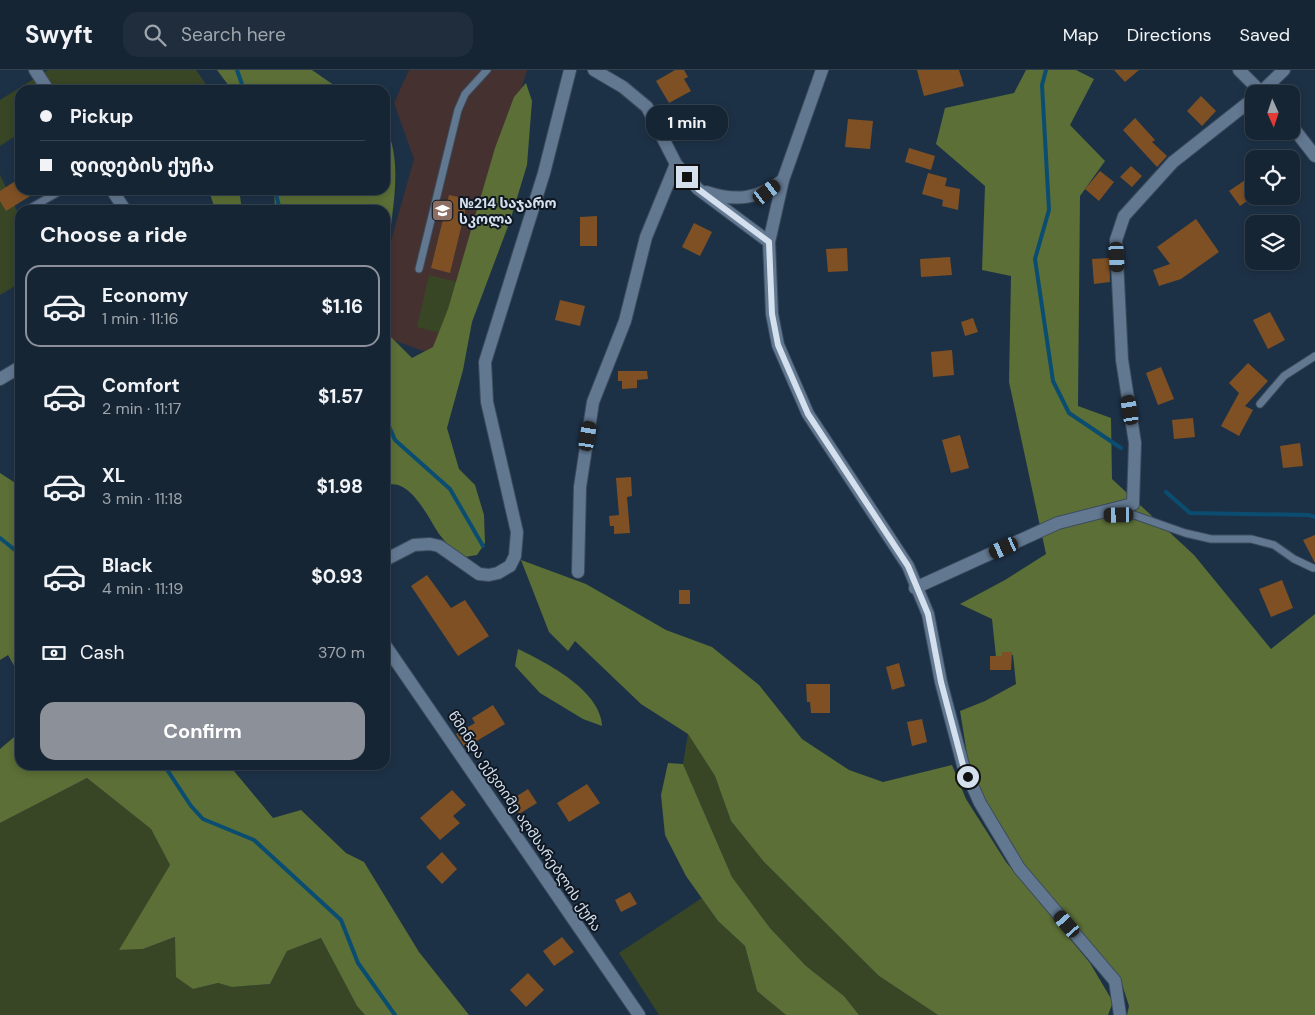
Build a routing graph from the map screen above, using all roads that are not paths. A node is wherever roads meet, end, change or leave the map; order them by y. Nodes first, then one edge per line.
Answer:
1 (35, 70) edge
2 (487, 70) edge
3 (570, 70) edge
4 (594, 70) edge
5 (822, 70) edge
6 (1239, 70) edge
7 (1284, 70) edge
8 (45, 85) edge
9 (1252, 85) edge
10 (1268, 85) edge
11 (1245, 105) edge
12 (1300, 137) edge
13 (1315, 156) edge
14 (676, 164) junction
15 (783, 180) junction
16 (698, 189) junction
17 (53, 195) edge
18 (36, 205) edge
19 (769, 242) junction
20 (419, 268) dead end
21 (1315, 356) edge
22 (15, 370) edge
23 (0, 379) edge
24 (1260, 404) dead end
25 (1088, 515) junction
26 (390, 557) edge
27 (1313, 568) dead end
28 (578, 572) dead end
29 (916, 588) junction
30 (390, 652) edge
31 (1121, 1014) edge
32 (639, 1015) edge

1 - 8 street
2 - 20 lane
3 - 26 street
4 - 14 street
5 - 15 street
6 - 9 street
7 - 10 street
11 - 25 street
12 - 13 street
14 - 16 street
14 - 28 street
15 - 16 street
15 - 19 street
16 - 19 street
17 - 18 lane
19 - 29 street
21 - 24 lane
22 - 23 street
25 - 27 lane
25 - 29 street
29 - 31 street
30 - 32 street, წმინდა ექვთიმე აღმსარებლის ქუჩა

